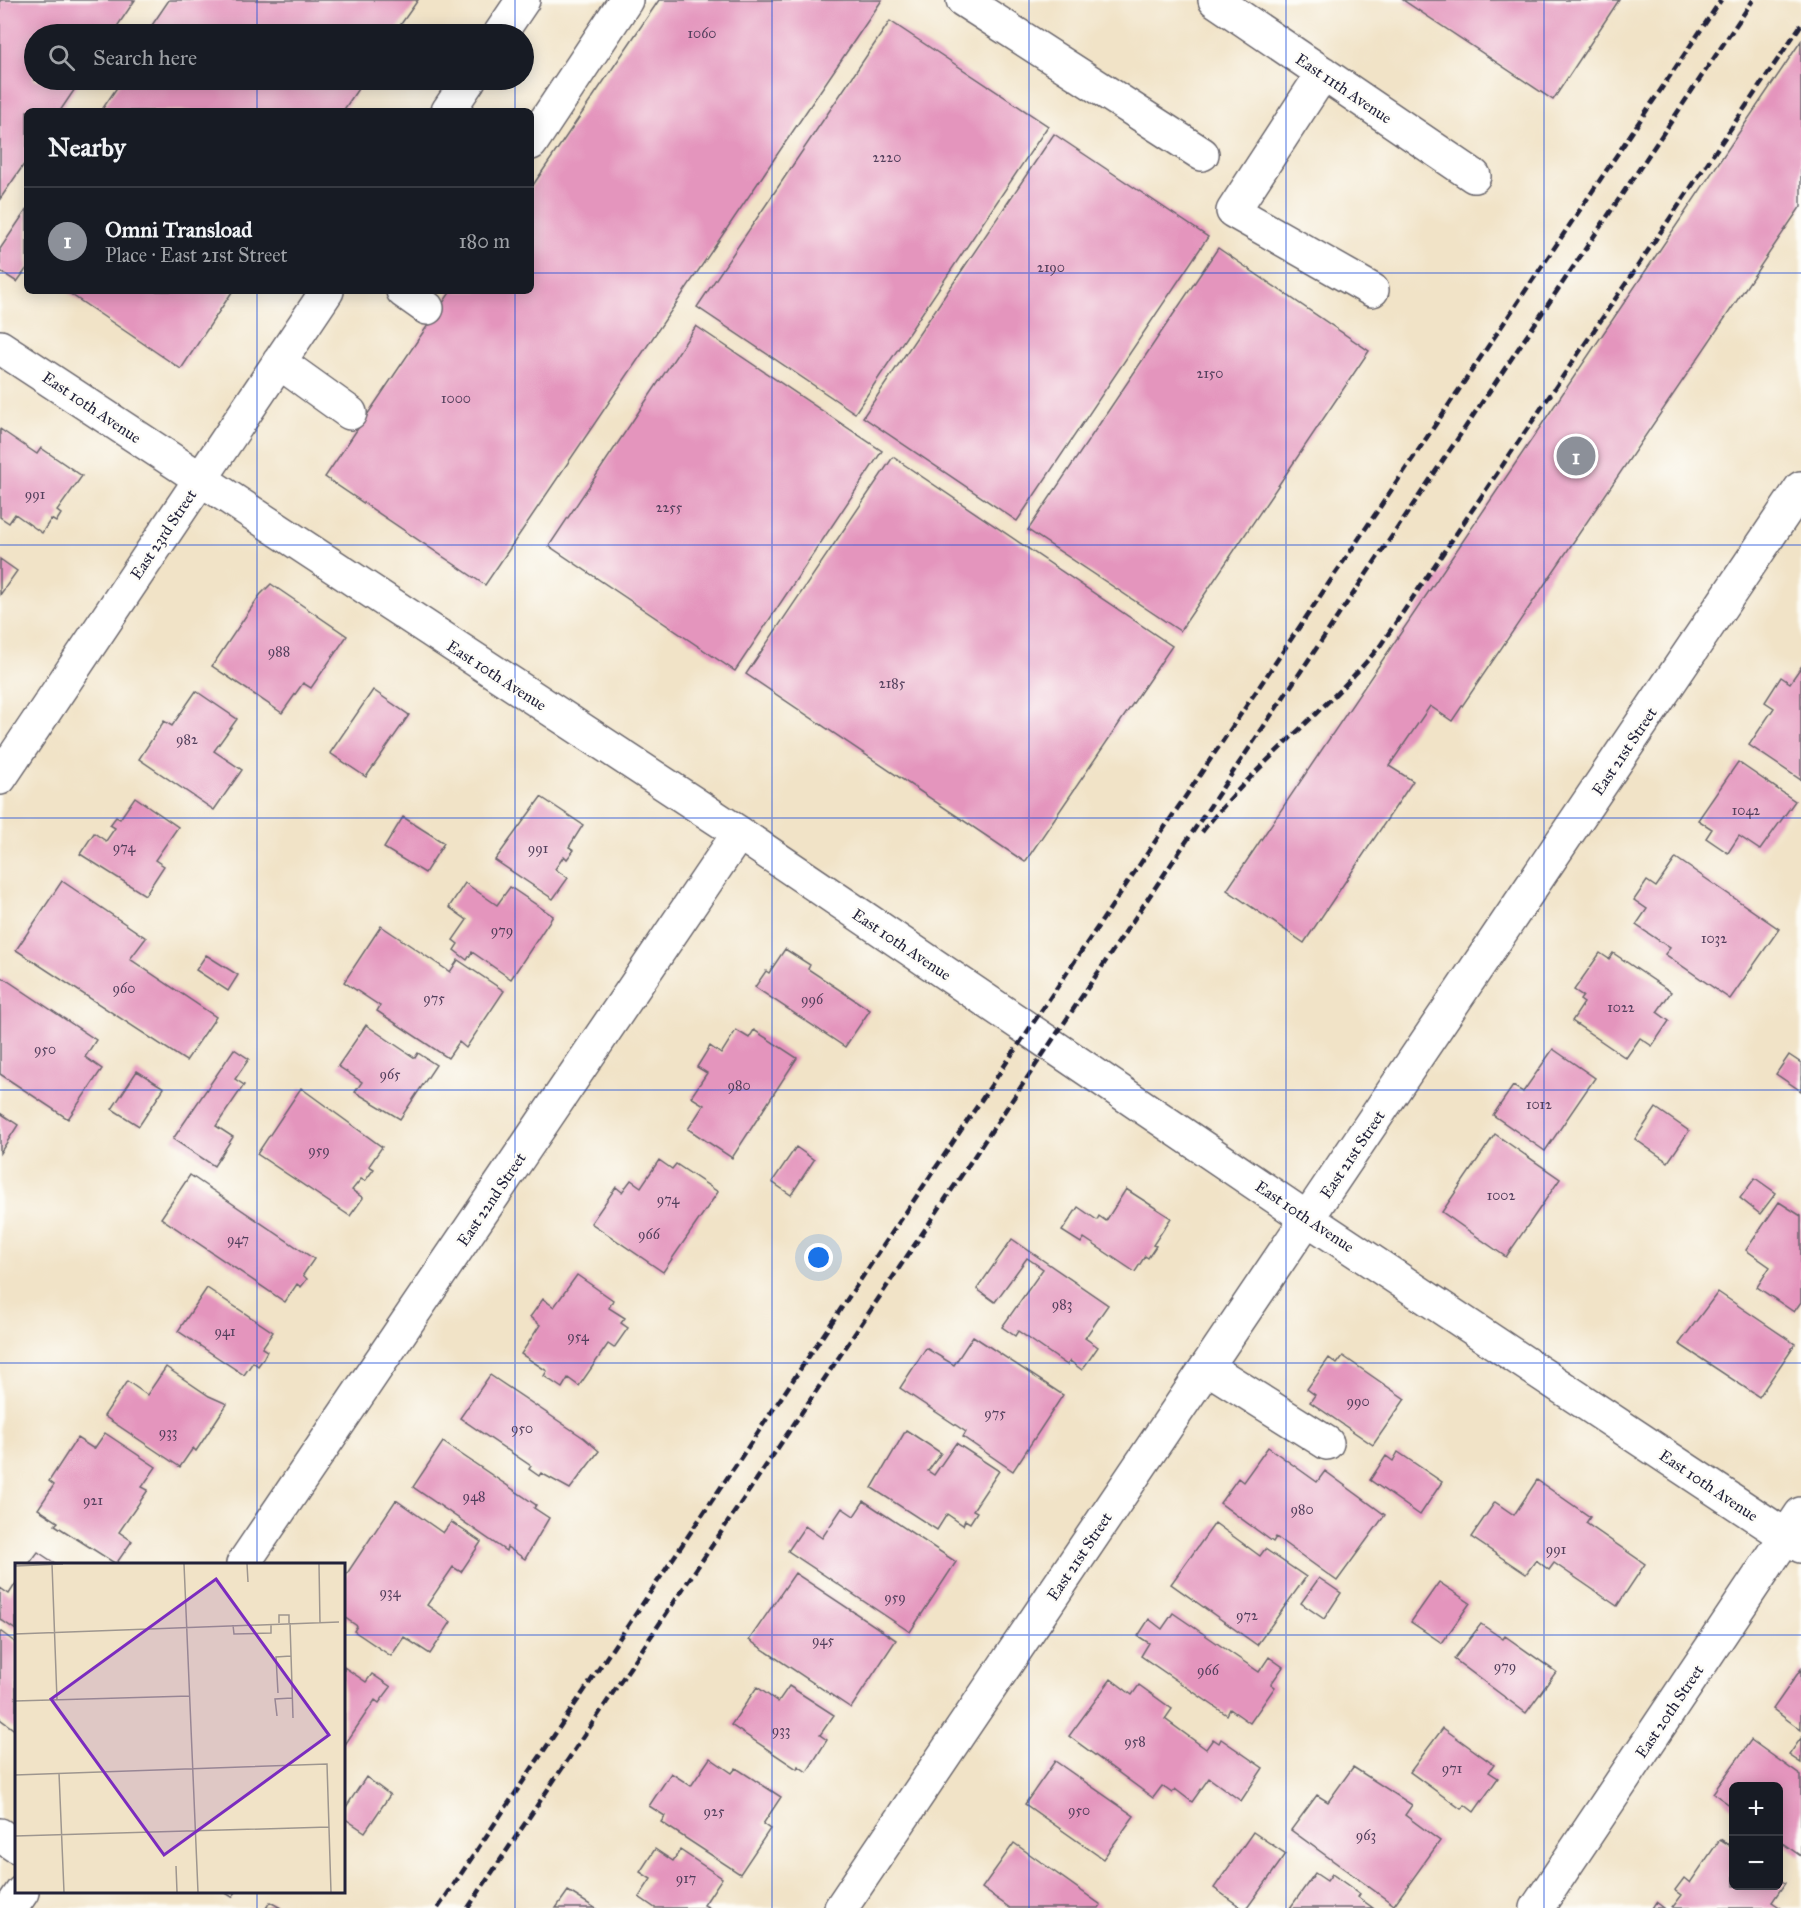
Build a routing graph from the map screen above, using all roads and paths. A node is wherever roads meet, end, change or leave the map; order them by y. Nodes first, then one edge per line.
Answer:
1 (523, 0) edge
2 (626, 0) edge
3 (963, 0) edge
4 (1215, 0) edge
5 (507, 24) edge
6 (1323, 73) junction
7 (462, 90) edge
8 (450, 108) edge
9 (534, 138) edge
10 (1202, 154) dead end
11 (1474, 176) dead end
12 (1372, 290) dead end
13 (325, 294) edge
14 (0, 347) edge
15 (279, 362) junction
16 (350, 413) dead end
17 (200, 479) junction
18 (1801, 488) edge
19 (0, 778) edge
20 (739, 833) junction
21 (1308, 1220) junction
22 (1208, 1368) junction
23 (1327, 1443) dead end
24 (1796, 1532) edge
25 (244, 1563) edge
26 (0, 1835) edge
27 (15, 1845) edge
28 (21, 1893) edge
29 (11, 1908) edge
30 (841, 1908) edge
31 (1537, 1908) edge

1 - 5 street
2 - 9 street
3 - 10 street
4 - 6 street, East 11th Avenue
6 - 11 street, East 11th Avenue
6 - 12 street
7 - 8 street
13 - 15 street, East 23rd Street
14 - 17 street, East 10th Avenue
15 - 16 street
15 - 17 street, East 23rd Street
17 - 19 street, East 23rd Street
17 - 20 street, East 10th Avenue
18 - 21 street, East 21st Street
20 - 21 street, East 10th Avenue
20 - 25 street, East 22nd Street
21 - 22 street, East 21st Street
21 - 24 street, East 10th Avenue
22 - 23 street
22 - 30 street, East 21st Street
24 - 31 street, East 20th Street
26 - 27 street
28 - 29 street

